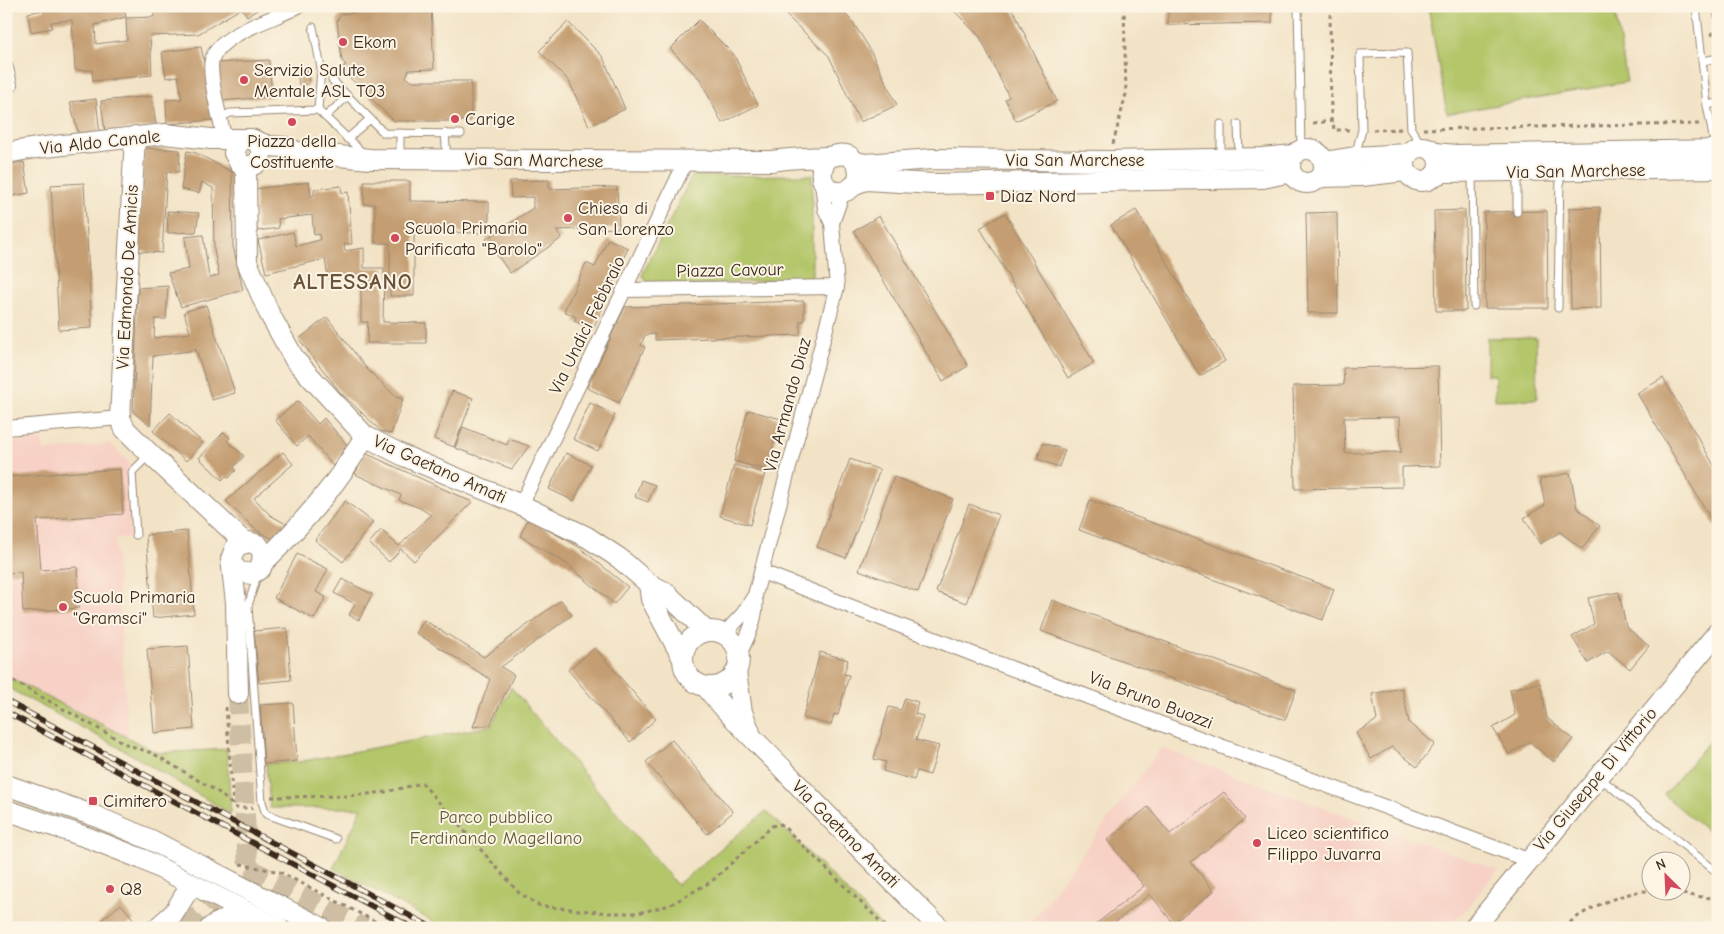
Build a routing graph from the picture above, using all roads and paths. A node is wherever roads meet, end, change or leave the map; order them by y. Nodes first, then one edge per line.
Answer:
1 (298, 6) edge
2 (1124, 6) edge
3 (1298, 6) edge
4 (1330, 6) edge
5 (1696, 6) edge
6 (1713, 6) edge
7 (313, 27) dead end
8 (1717, 30) edge
9 (1718, 58) edge
10 (1702, 61) junction
11 (6, 68) edge
12 (332, 80) dead end
13 (6, 86) edge
14 (348, 96) junction
15 (1718, 103) edge
16 (1706, 105) junction
17 (318, 110) junction
18 (326, 117) junction
19 (220, 118) junction
20 (370, 120) junction
21 (1331, 121) junction
22 (1221, 124) dead end
23 (1238, 124) dead end
24 (1711, 124) junction
25 (1410, 129) junction
26 (1362, 130) junction
27 (400, 133) junction
28 (446, 133) junction
29 (461, 134) dead end
30 (135, 136) junction
31 (193, 138) junction
32 (225, 139) junction
33 (347, 139) junction
34 (1297, 152) junction
35 (6, 153) edge
36 (249, 154) junction
37 (1418, 156) junction
38 (1717, 156) edge
39 (1354, 157) junction
40 (370, 159) junction
41 (400, 159) junction
42 (447, 159) junction
43 (1230, 159) junction
44 (686, 161) junction
45 (1109, 161) junction
46 (856, 162) junction
47 (1322, 169) junction
48 (824, 171) junction
49 (1517, 171) junction
50 (1560, 171) junction
51 (1472, 172) junction
52 (1435, 175) junction
53 (850, 188) junction
54 (1517, 212) dead end
55 (832, 223) junction
56 (837, 287) junction
57 (624, 290) junction
58 (1474, 306) dead end
59 (1558, 308) dead end
60 (120, 418) junction
61 (6, 428) edge
62 (365, 436) junction
63 (150, 454) junction
64 (522, 505) junction
65 (136, 535) dead end
66 (247, 559) junction
67 (762, 572) junction
68 (649, 584) junction
69 (755, 595) junction
70 (715, 632) junction
71 (1718, 632) edge
72 (682, 656) junction
73 (737, 663) junction
74 (6, 677) edge
75 (706, 687) junction
76 (238, 694) tunnel mouth
77 (753, 738) junction
78 (1598, 776) junction
79 (6, 785) edge
80 (262, 802) junction
81 (6, 810) edge
82 (336, 839) dead end
83 (1528, 860) junction
84 (1718, 873) edge
85 (191, 885) junction
86 (1718, 900) edge
87 (157, 928) edge
88 (210, 928) edge
89 (254, 928) edge
90 (280, 928) edge
91 (322, 928) edge
92 (887, 928) edge
93 (940, 928) edge
94 (1474, 928) edge
95 (1564, 928) edge

1 - 19 street
2 - 45 path
3 - 34 lane
4 - 21 path
5 - 10 lane
6 - 8 path
7 - 17 lane
9 - 10 lane
10 - 16 lane
11 - 13 street
12 - 14 lane
14 - 18 lane
14 - 20 lane
15 - 16 lane
16 - 24 lane
17 - 18 lane
17 - 19 lane
18 - 33 lane
19 - 32 street
20 - 27 lane
20 - 33 lane
21 - 26 path
21 - 34 path
22 - 43 lane
23 - 43 lane
24 - 25 path
24 - 38 lane
25 - 26 path
25 - 26 lane
25 - 37 lane
26 - 39 lane
27 - 28 lane
27 - 41 lane
28 - 29 lane
28 - 42 lane
30 - 31 street, Via Aldo Canale
30 - 35 street, Via Aldo Canale
30 - 60 street, Via Edmondo De Amicis
31 - 32 street, Via Aldo Canale
31 - 36 street, Via Aldo Canale
32 - 36 street, Via Aldo Canale
33 - 40 lane
34 - 43 street, Via San Marchese
34 - 47 street
34 - 47 street
34 - 53 street, Via San Marchese
36 - 40 street, Via San Marchese
36 - 62 street, Via Gaetano Amati
37 - 38 street, Via San Marchese
37 - 39 street, Via San Marchese
37 - 47 street, Via San Marchese
37 - 52 street
37 - 52 street, Via San Marchese
38 - 50 street, Via San Marchese
39 - 47 street, Via San Marchese
40 - 41 street, Via San Marchese
41 - 42 street, Via San Marchese
42 - 44 street, Via San Marchese
43 - 45 street, Via San Marchese
44 - 48 street, Via San Marchese
44 - 57 street, Via Undici Febbraio
45 - 46 street, Via San Marchese
46 - 48 street
46 - 53 street
48 - 53 street
48 - 55 street, Via Armando Diaz
49 - 50 street, Via San Marchese
49 - 51 street, Via San Marchese
49 - 54 lane
50 - 59 lane
51 - 52 street, Via San Marchese
51 - 58 lane
53 - 55 street, Via Armando Diaz
55 - 56 street, Via Armando Diaz
56 - 57 street, Piazza Cavour
56 - 67 street, Via Armando Diaz
57 - 64 street, Via Undici Febbraio
60 - 61 street
60 - 63 street
62 - 64 street, Via Gaetano Amati
62 - 66 street
63 - 65 lane
63 - 66 street
64 - 68 street, Via Gaetano Amati
66 - 76 street
66 - 80 lane
67 - 69 street, Via Armando Diaz
67 - 83 street, Via Bruno Buozzi
68 - 70 street, Via Gaetano Amati
68 - 72 street
69 - 70 street, Via Armando Diaz
69 - 73 street, Via Armando Diaz
70 - 72 street
70 - 73 street
71 - 78 street, Via Giuseppe Di Vittorio
72 - 75 street
73 - 75 street
73 - 77 street, Via Gaetano Amati
74 - 80 path
75 - 77 street, Via Gaetano Amati
77 - 93 street, Via Gaetano Amati
78 - 83 street, Via Giuseppe Di Vittorio
78 - 84 lane
79 - 91 street
80 - 82 lane
80 - 92 path
81 - 85 street
83 - 94 street, Via Giuseppe Di Vittorio
85 - 87 street
85 - 90 street
86 - 95 path
88 - 89 street

